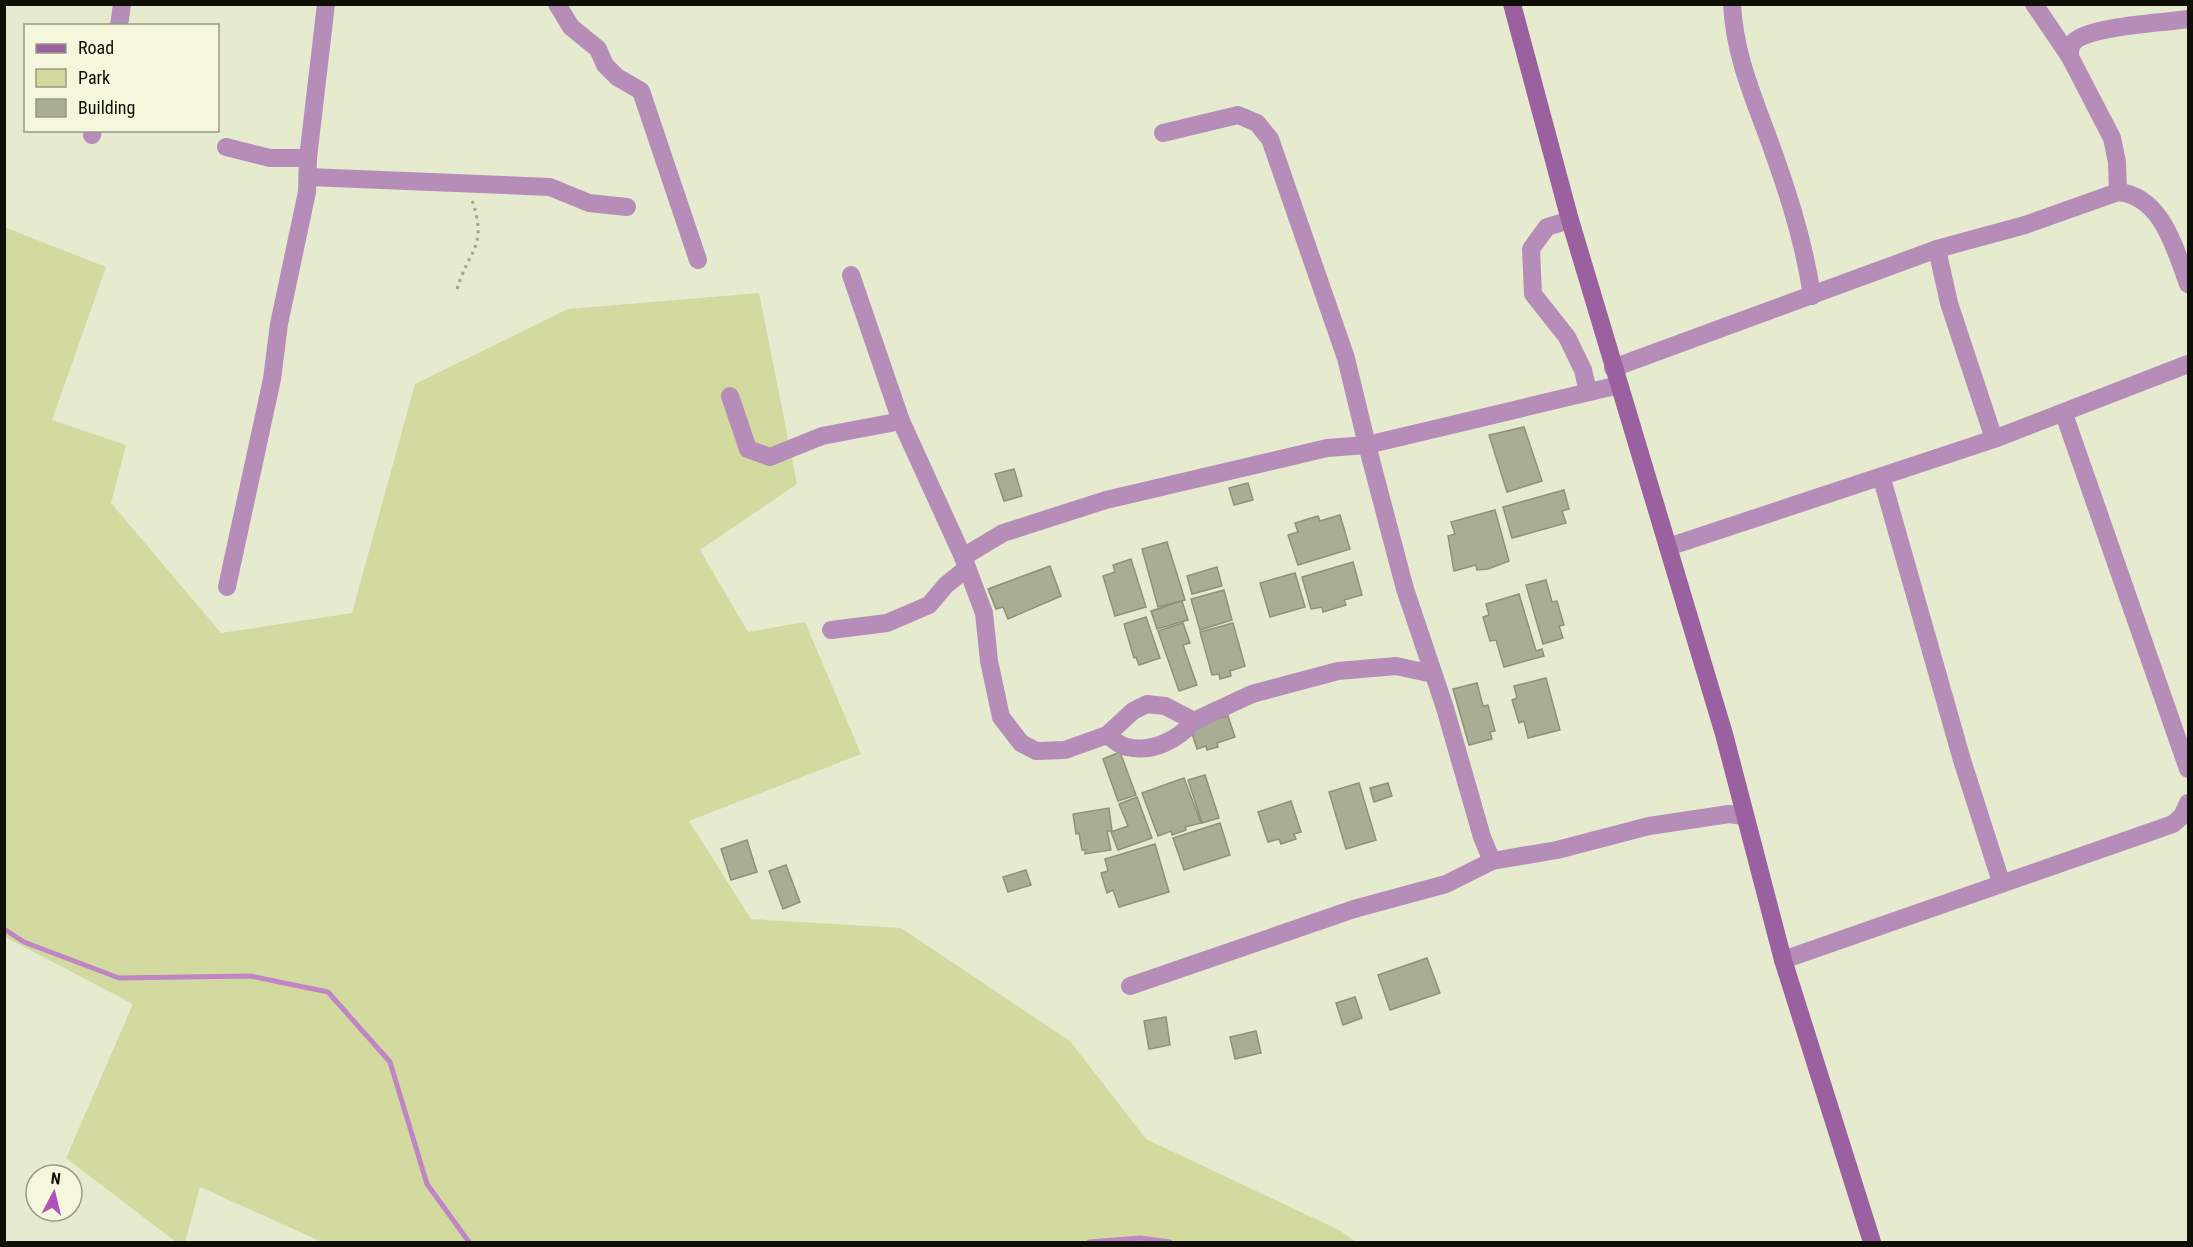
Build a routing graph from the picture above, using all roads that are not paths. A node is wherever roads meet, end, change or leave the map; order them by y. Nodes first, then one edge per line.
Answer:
1 (122, 4) edge
2 (326, 4) edge
3 (557, 4) edge
4 (1512, 4) edge
5 (1732, 4) edge
6 (2034, 4) edge
7 (2188, 19) edge
8 (119, 24) edge
9 (2070, 57) junction
10 (1163, 133) dead end
11 (226, 147) dead end
12 (308, 158) junction
13 (309, 177) junction
14 (2118, 192) junction
15 (627, 207) dead end
16 (1570, 220) junction
17 (1937, 249) junction
18 (698, 260) dead end
19 (851, 275) dead end
20 (2188, 285) edge
21 (1812, 296) junction
22 (2188, 364) edge
23 (1616, 376) junction
24 (1588, 392) junction
25 (730, 396) dead end
26 (2064, 414) junction
27 (901, 421) junction
28 (1994, 440) junction
29 (1367, 445) junction
30 (1882, 479) junction
31 (1668, 547) junction
32 (965, 563) junction
33 (227, 587) dead end
34 (831, 630) dead end
35 (1426, 648) junction
36 (1396, 666) junction
37 (1433, 674) junction
38 (1194, 721) junction
39 (1107, 735) junction
40 (2188, 769) edge
41 (2188, 802) edge
42 (1744, 816) junction
43 (1492, 861) junction
44 (2001, 882) junction
45 (1784, 960) junction
46 (1130, 986) dead end
47 (1872, 1242) edge

1 - 8 street
2 - 12 street
3 - 18 street
4 - 16 street
5 - 21 street
6 - 9 street
7 - 9 street
9 - 14 street
10 - 29 street
11 - 12 street
12 - 13 street
13 - 15 street
13 - 33 street
14 - 17 street
14 - 20 street
16 - 23 street
16 - 24 street
17 - 21 street
17 - 28 street
19 - 27 street
21 - 23 street
22 - 26 street
23 - 24 street
23 - 31 street
24 - 29 street
25 - 27 street
26 - 28 street
26 - 40 street
27 - 32 street
28 - 30 street
29 - 32 street
29 - 35 street
30 - 31 street
30 - 44 street
31 - 42 street
32 - 34 street
32 - 39 street
35 - 36 street
35 - 37 street
36 - 37 street
36 - 38 street
37 - 43 street
38 - 39 street
38 - 39 street
41 - 44 street
42 - 43 street
42 - 45 street
43 - 46 street
44 - 45 street
45 - 47 street

